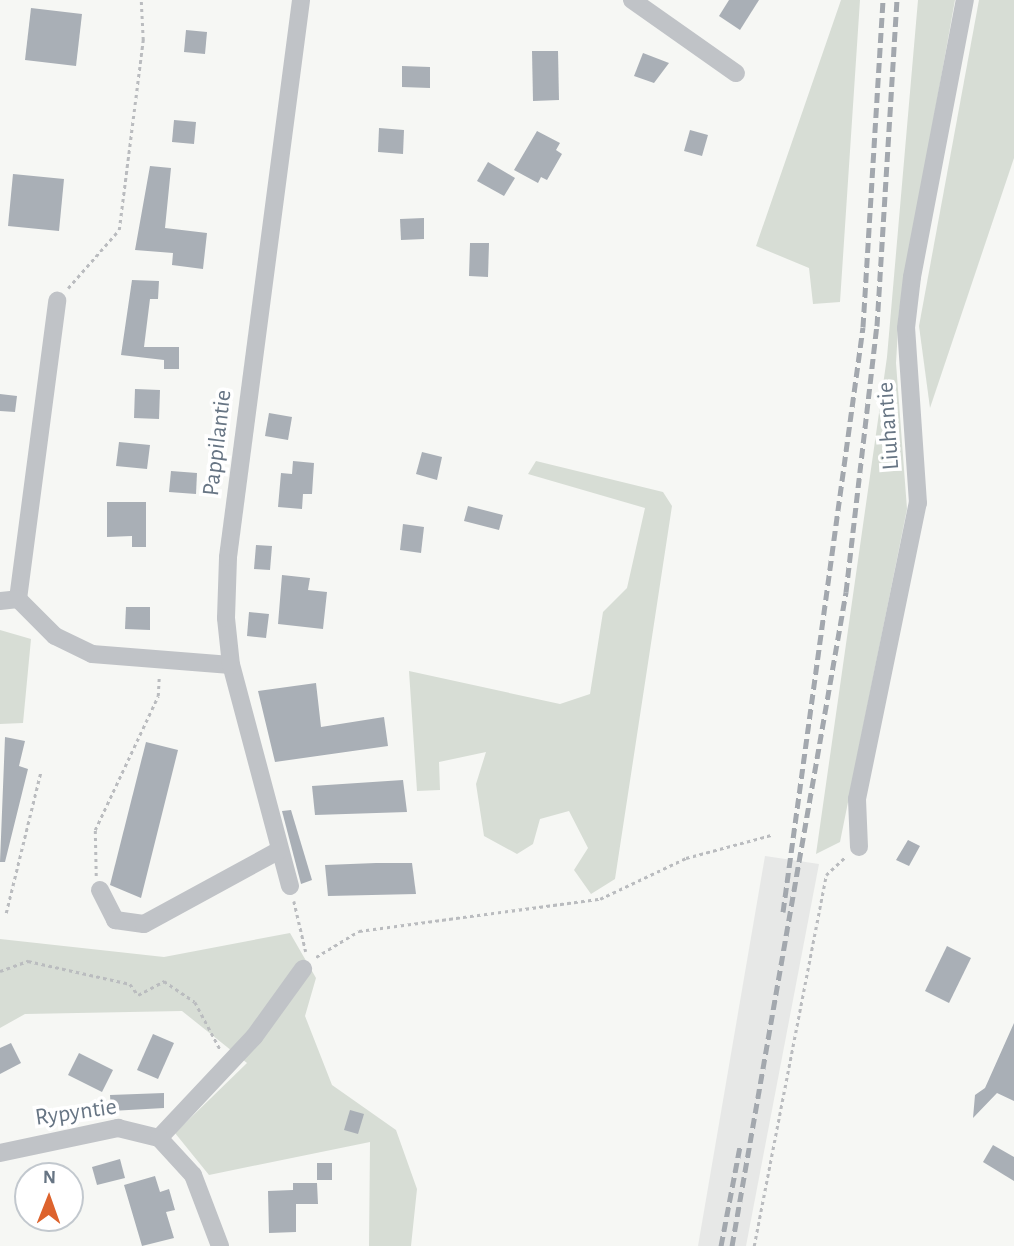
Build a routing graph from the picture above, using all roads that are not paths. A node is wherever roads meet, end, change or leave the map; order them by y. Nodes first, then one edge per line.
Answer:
1 (301, 0) edge
2 (632, 0) edge
3 (965, 0) edge
4 (736, 73) dead end
5 (57, 301) road end
6 (18, 599) junction
7 (0, 601) edge
8 (231, 665) junction
9 (859, 847) road end
10 (278, 851) junction
11 (290, 886) road end
12 (100, 890) road end
13 (303, 969) road end
14 (159, 1138) junction
15 (0, 1153) edge
16 (220, 1246) edge

1 - 8 street, Pappilantie
2 - 4 street
3 - 9 street, Liuhantie
5 - 6 street
6 - 7 street
6 - 8 street
8 - 10 street, Pappilantie
10 - 11 street, Pappilantie
10 - 12 street
13 - 14 street
14 - 15 street, Rypyntie
14 - 16 street

